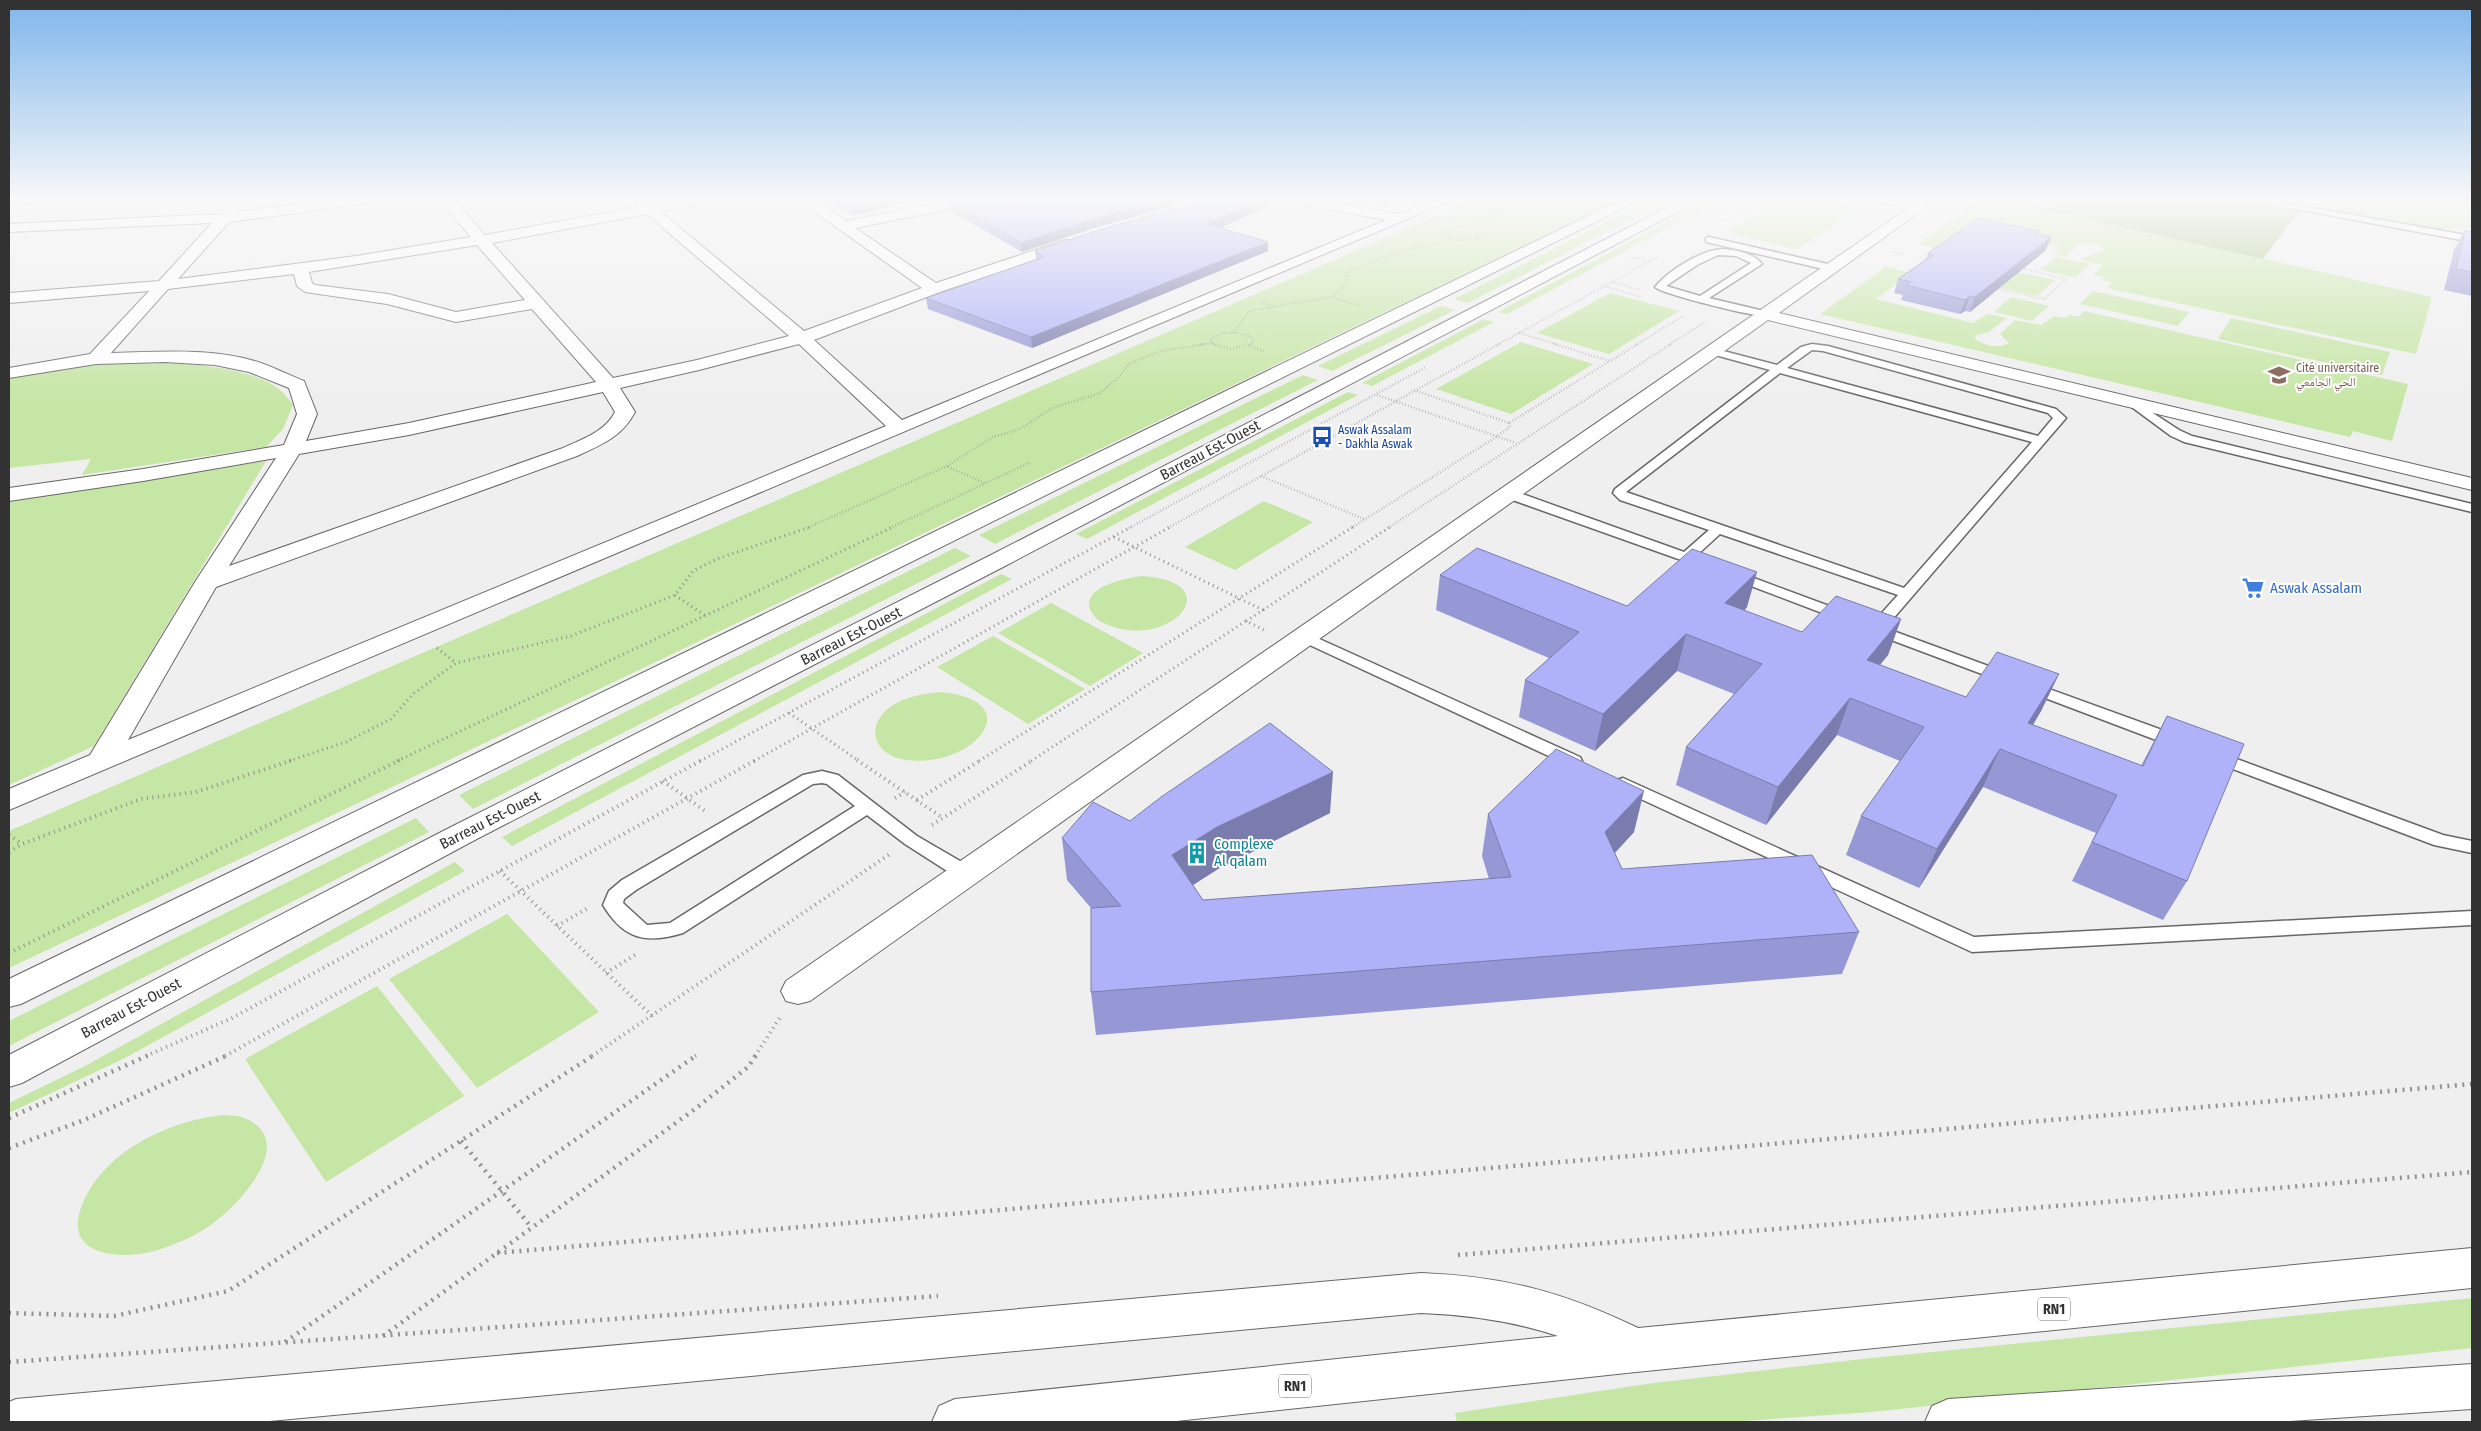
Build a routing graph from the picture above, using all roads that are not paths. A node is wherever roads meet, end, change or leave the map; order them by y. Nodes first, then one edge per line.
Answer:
1 (180, 267) edge
2 (321, 267) edge
3 (504, 267) edge
4 (717, 267) edge
5 (902, 267) edge
6 (1000, 267) edge
7 (1284, 267) edge
8 (1496, 267) edge
9 (1581, 267) edge
10 (1692, 267) edge
11 (1753, 267) edge
12 (1827, 267) edge
13 (1832, 268) joint
14 (301, 270) junction
15 (162, 286) junction
16 (934, 289) junction
17 (9, 298) edge
18 (1701, 299) junction
19 (536, 303) junction
20 (1764, 314) junction
21 (802, 338) junction
22 (1712, 351) junction
23 (96, 359) junction
24 (1779, 370) junction
25 (9, 373) edge
26 (609, 386) junction
27 (2132, 403) junction
28 (899, 428) junction
29 (2041, 441) junction
30 (291, 451) junction
31 (2472, 484) edge
32 (9, 494) edge
33 (1509, 494) junction
34 (2472, 508) edge
35 (1718, 529) junction
36 (1686, 557) junction
37 (207, 582) junction
38 (1908, 594) junction
39 (1876, 629) junction
40 (1298, 641) junction
41 (101, 761) junction
42 (1593, 770) edge
43 (1611, 779) edge
44 (9, 800) edge
45 (868, 806) junction
46 (2472, 847) edge
47 (965, 873) junction
48 (2472, 918) edge
49 (798, 991) road end
50 (9, 994) edge
51 (9, 1072) edge
52 (2472, 1268) edge
53 (1636, 1350) junction
54 (2472, 1386) edge
55 (16, 1422) edge
56 (955, 1422) edge
57 (1948, 1422) edge

1 - 15 main road
2 - 14 main road
3 - 19 main road
4 - 21 main road
5 - 16 main road
6 - 16 main road
7 - 28 main road
8 - 50 main road
9 - 51 main road, Barreau Est-Ouest
10 - 18 lane
11 - 18 lane
12 - 13 lane
13 - 20 main road
14 - 15 main road
14 - 19 main road
15 - 17 main road
15 - 23 main road
16 - 21 main road
18 - 20 lane
19 - 26 main road
20 - 22 main road
20 - 27 main road
21 - 26 main road
21 - 28 main road
22 - 24 lane
22 - 33 main road
23 - 25 main road
23 - 30 main road
24 - 29 lane
24 - 29 lane
24 - 35 lane
26 - 30 main road
26 - 37 main road
27 - 31 main road
27 - 34 lane
28 - 41 main road
29 - 38 lane
30 - 32 main road
30 - 37 main road
33 - 36 lane
33 - 40 main road
35 - 36 lane
35 - 38 lane
36 - 39 lane
37 - 41 main road
38 - 39 lane
39 - 46 lane
40 - 42 lane
40 - 47 main road
41 - 44 main road
43 - 48 lane
45 - 45 lane
45 - 47 lane
47 - 49 main road
52 - 53 main road, RN1
53 - 55 main road
53 - 56 main road, RN1
54 - 57 main road

